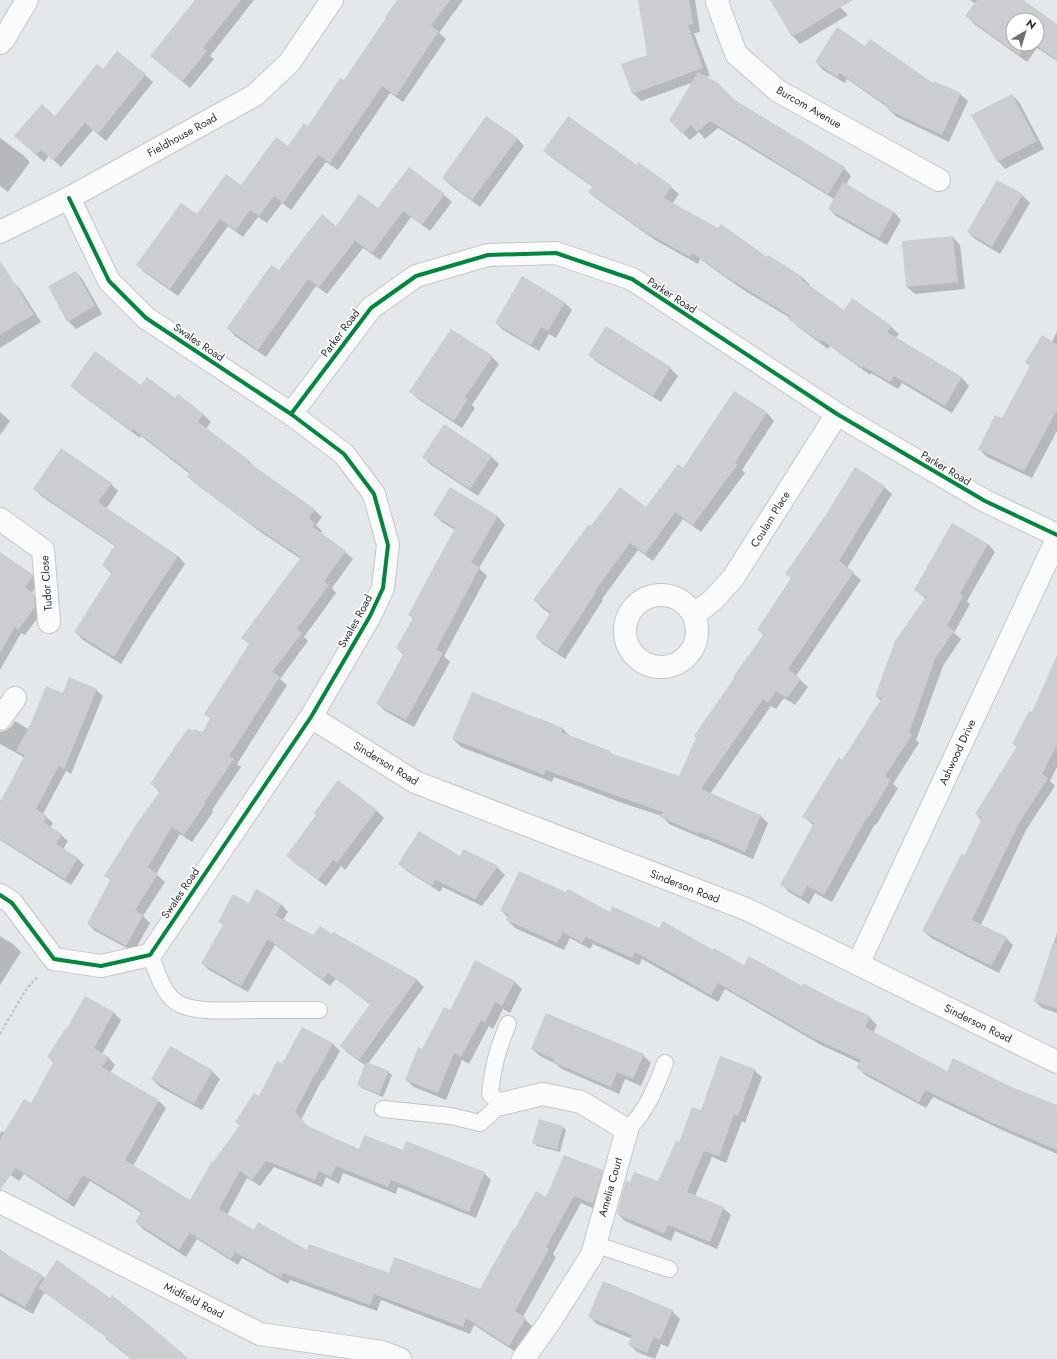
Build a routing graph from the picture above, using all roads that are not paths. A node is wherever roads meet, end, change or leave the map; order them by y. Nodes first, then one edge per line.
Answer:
1 (27, 0) edge
2 (332, 0) edge
3 (718, 0) edge
4 (0, 43) edge
5 (939, 180) dead end
6 (69, 198) junction
7 (0, 232) edge
8 (291, 414) junction
9 (836, 414) junction
10 (0, 519) edge
11 (1057, 535) edge
12 (1057, 539) edge
13 (694, 615) dead end
14 (49, 622) dead end
15 (15, 698) dead end
16 (311, 717) junction
17 (0, 719) edge
18 (0, 896) edge
19 (150, 955) junction
20 (858, 964) junction
21 (319, 1010) dead end
22 (508, 1024) dead end
23 (1057, 1062) edge
24 (666, 1064) dead end
25 (500, 1104) junction
26 (383, 1109) dead end
27 (627, 1130) junction
28 (0, 1202) edge
29 (594, 1244) junction
30 (669, 1269) dead end
31 (387, 1357) edge
32 (523, 1359) edge

1 - 4 street
2 - 6 street, Fieldhouse Road
3 - 5 street, Burcom Avenue
6 - 7 street, Fieldhouse Road
6 - 8 street, Swales Road
8 - 9 street, Parker Road
8 - 16 street, Swales Road
9 - 11 street, Parker Road
9 - 13 street, Coulam Place
10 - 14 street, Tudor Close
12 - 20 street, Ashwood Drive
15 - 17 street
16 - 19 street, Swales Road
16 - 20 street, Sinderson Road
18 - 19 street
19 - 21 lane
20 - 23 street, Sinderson Road
22 - 25 lane
24 - 27 lane
25 - 26 lane
25 - 27 street
27 - 29 street, Amelia Court
28 - 31 street, Midfield Road
29 - 30 lane
29 - 32 street, Amelia Court

